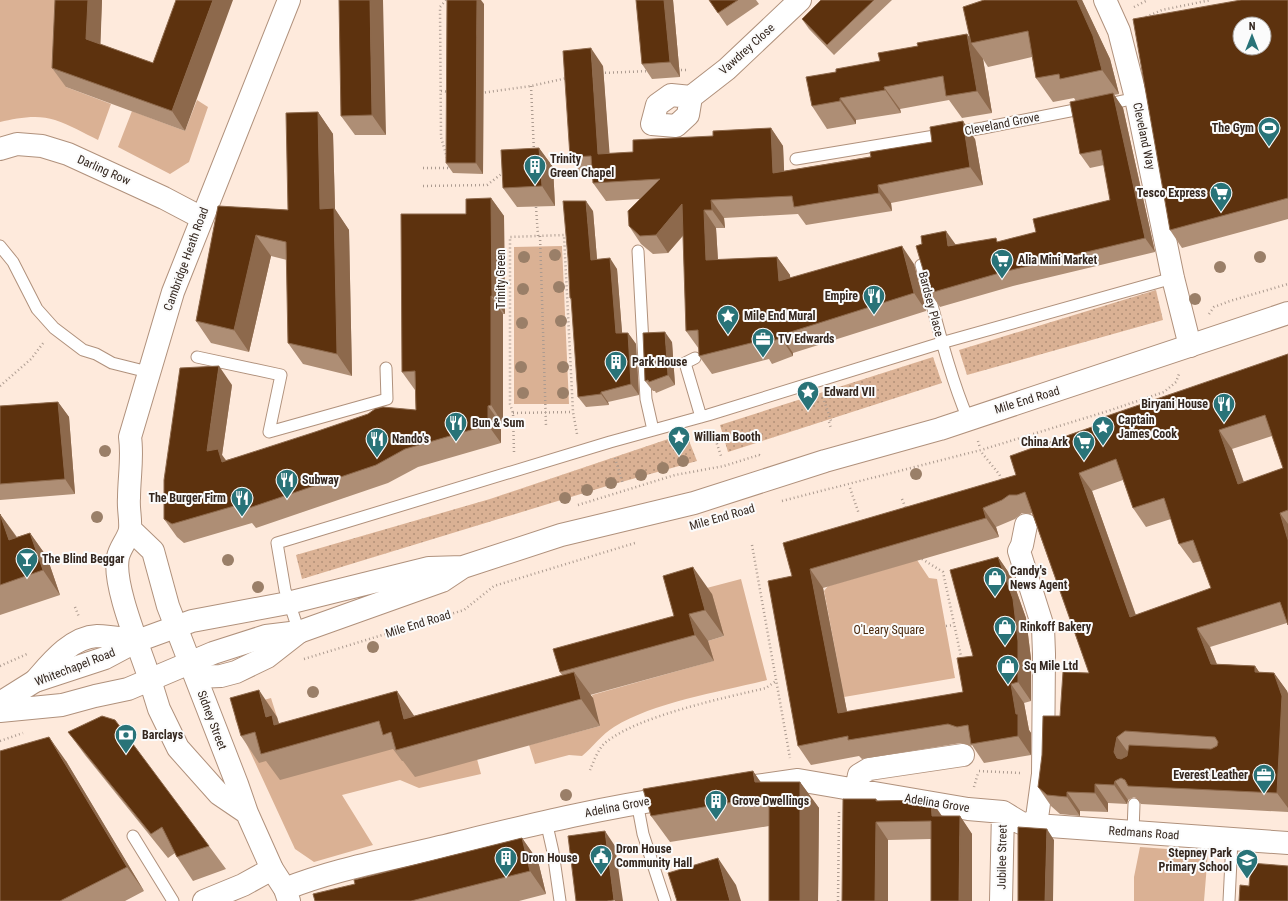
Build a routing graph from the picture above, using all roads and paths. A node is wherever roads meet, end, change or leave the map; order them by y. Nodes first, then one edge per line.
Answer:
1 (289, 0) edge
2 (446, 0) edge
3 (800, 0) edge
4 (1105, 0) edge
5 (1211, 0) edge
6 (1119, 31) junction
7 (726, 69) junction
8 (672, 70) dead end
9 (652, 71) edge
10 (597, 74) dead end
11 (569, 77) edge
12 (531, 86) junction
13 (440, 91) junction
14 (454, 92) edge
15 (476, 93) edge
16 (691, 97) dead end
17 (1136, 98) junction
18 (0, 149) edge
19 (534, 159) edge
20 (796, 159) dead end
21 (423, 168) dead end
22 (509, 169) edge
23 (423, 186) dead end
24 (536, 207) edge
25 (202, 218) junction
26 (539, 236) junction
27 (0, 246) edge
28 (638, 251) edge
29 (920, 265) edge
30 (1173, 278) junction
31 (1288, 284) edge
32 (1230, 300) dead end
33 (1288, 313) edge
34 (54, 328) junction
35 (941, 343) junction
36 (1190, 346) junction
37 (197, 357) dead end
38 (695, 358) dead end
39 (386, 368) dead end
40 (148, 372) junction
41 (0, 386) edge
42 (573, 412) junction
43 (513, 413) junction
44 (546, 413) junction
45 (700, 416) junction
46 (575, 417) dead end
47 (968, 419) junction
48 (829, 422) dead end
49 (546, 426) dead end
50 (711, 426) dead end
51 (831, 428) dead end
52 (653, 430) junction
53 (513, 436) dead end
54 (978, 441) dead end
55 (610, 442) junction
56 (980, 448) dead end
57 (982, 453) dead end
58 (721, 456) dead end
59 (794, 471) junction
60 (622, 484) dead end
61 (1004, 485) edge
62 (850, 488) dead end
63 (902, 499) dead end
64 (774, 503) dead end
65 (908, 513) edge
66 (859, 514) dead end
67 (1026, 525) dead end
68 (130, 529) junction
69 (562, 535) junction
70 (638, 542) dead end
71 (752, 546) dead end
72 (922, 559) dead end
73 (463, 567) junction
74 (288, 603) junction
75 (954, 625) junction
76 (946, 626) dead end
77 (175, 628) junction
78 (299, 632) junction
79 (137, 641) junction
80 (298, 660) dead end
81 (962, 663) edge
82 (193, 670) junction
83 (150, 680) junction
84 (776, 681) junction
85 (0, 704) edge
86 (0, 711) edge
87 (963, 755) dead end
88 (590, 770) dead end
89 (979, 771) dead end
90 (1043, 774) junction
91 (798, 780) junction
92 (737, 788) edge
93 (848, 788) junction
94 (699, 794) edge
95 (637, 802) junction
96 (1134, 804) edge
97 (1003, 812) junction
98 (247, 813) junction
99 (546, 821) junction
100 (1036, 825) junction
101 (1133, 832) junction
102 (133, 836) edge
103 (1232, 840) junction
104 (1288, 843) edge
105 (272, 869) junction
106 (673, 878) edge
107 (658, 880) junction
108 (287, 895) edge
109 (173, 901) edge
110 (204, 901) edge
111 (560, 901) edge
112 (665, 901) edge
113 (838, 901) edge
114 (1001, 901) edge
115 (1229, 901) edge

1 - 25 main road, Cambridge Heath Road
2 - 13 path
3 - 7 main road, Vawdrey Close
4 - 6 main road, Cleveland Way
5 - 6 path
6 - 17 main road, Cleveland Way
7 - 8 path
7 - 16 main road, Vawdrey Close
9 - 10 path
11 - 12 path
12 - 15 path
12 - 19 path
13 - 14 path
13 - 21 path
17 - 20 lane, Cleveland Grove
17 - 30 main road, Cleveland Way
18 - 25 main road, Darling Row
22 - 23 path
24 - 26 path
25 - 40 main road, Cambridge Heath Road
26 - 42 path, Trinity Green
26 - 43 path, Trinity Green
26 - 44 path
27 - 34 lane
28 - 52 lane
29 - 35 lane, Bardsey Place
30 - 35 lane
30 - 36 main road, Cleveland Way
31 - 32 path
33 - 36 main road, Mile End Road
34 - 40 lane
34 - 41 path
35 - 45 lane
35 - 47 lane, Bardsey Place
36 - 47 main road, Mile End Road
36 - 64 path
37 - 39 lane
38 - 45 lane
40 - 68 main road, Cambridge Heath Road
42 - 44 path
42 - 46 path, Trinity Green
43 - 44 path
43 - 53 path, Trinity Green
44 - 49 path
45 - 52 lane
47 - 59 main road, Mile End Road
48 - 51 path
50 - 58 path
52 - 55 lane
54 - 56 path
55 - 60 path
55 - 74 lane
57 - 61 path
59 - 69 main road, Mile End Road
59 - 69 path
62 - 66 path
63 - 65 path
67 - 90 main road
68 - 77 main road
68 - 79 main road, Cambridge Heath Road
69 - 73 main road, Mile End Road
70 - 80 path, Mile End Road
71 - 84 path
72 - 75 path
73 - 74 main road, Mile End Road
73 - 78 main road, Mile End Road
74 - 77 main road, Mile End Road
74 - 78 lane
75 - 76 path
75 - 81 path
77 - 79 main road, Whitechapel Road
77 - 82 main road, Sidney Street
78 - 82 main road, Mile End Road
79 - 83 main road, Cambridge Heath Road
79 - 85 main road, Whitechapel Road
82 - 83 main road, Mile End Road
82 - 98 main road, Sidney Street
83 - 86 main road
83 - 98 main road
84 - 88 path
84 - 91 path
87 - 93 main road
89 - 90 path
90 - 100 main road
91 - 92 main road, Adelina Grove
91 - 93 main road, Adelina Grove
93 - 97 main road, Adelina Grove
93 - 113 path
94 - 95 main road, Adelina Grove
95 - 99 main road, Adelina Grove
95 - 107 lane
96 - 101 lane
97 - 100 main road, Redmans Road
97 - 114 main road, Jubilee Street
98 - 105 main road, Sidney Street
99 - 108 main road, Adelina Grove
99 - 111 lane
100 - 101 main road, Redmans Road
101 - 103 main road, Redmans Road
102 - 109 lane
103 - 104 main road, Redmans Road
103 - 115 lane
105 - 108 main road, Sidney Street
105 - 110 main road
106 - 107 lane
107 - 112 lane

